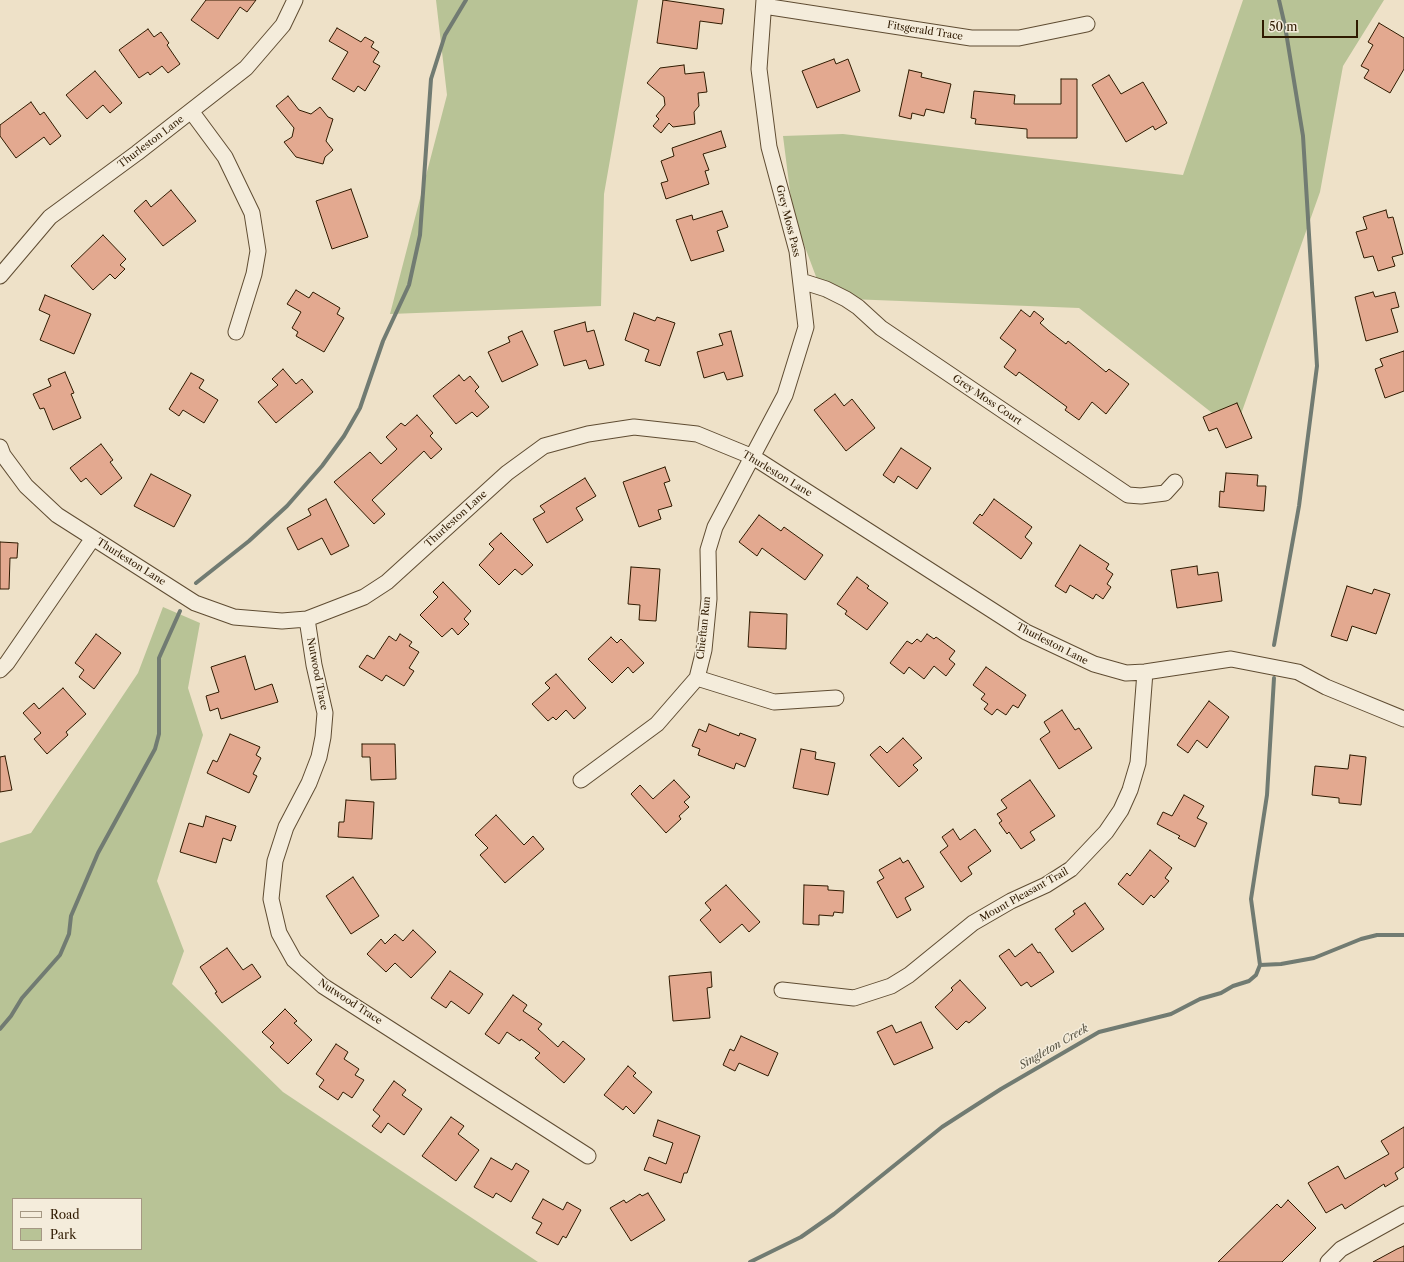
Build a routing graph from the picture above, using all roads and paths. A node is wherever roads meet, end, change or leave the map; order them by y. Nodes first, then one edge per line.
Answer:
1 (295, 0) edge
2 (764, 3) edge
3 (1087, 24) dead end
4 (191, 111) junction
5 (0, 276) edge
6 (801, 281) junction
7 (236, 332) dead end
8 (0, 447) edge
9 (753, 458) junction
10 (1174, 482) dead end
11 (93, 538) junction
12 (307, 619) junction
13 (0, 670) edge
14 (1145, 672) junction
15 (697, 678) junction
16 (836, 698) dead end
17 (1404, 719) edge
18 (581, 780) dead end
19 (782, 990) dead end
20 (588, 1156) dead end
21 (1404, 1214) edge
22 (1328, 1262) edge

1 - 4 street, Thurleston Lane
2 - 3 street, Fitsgerald Trace
2 - 6 street, Grey Moss Pass
4 - 5 street, Thurleston Lane
4 - 7 street
6 - 9 street, Grey Moss Pass
6 - 10 street, Grey Moss Court
8 - 11 street, Thurleston Lane
9 - 12 street, Thurleston Lane
9 - 14 street, Thurleston Lane
9 - 15 street, Chieftan Run
11 - 12 street, Thurleston Lane
11 - 13 street
12 - 20 street, Nutwood Trace
14 - 17 street, Thurleston Lane
14 - 19 street, Mount Pleasant Trail
15 - 16 street
15 - 18 street, Chieftan Run
21 - 22 street

